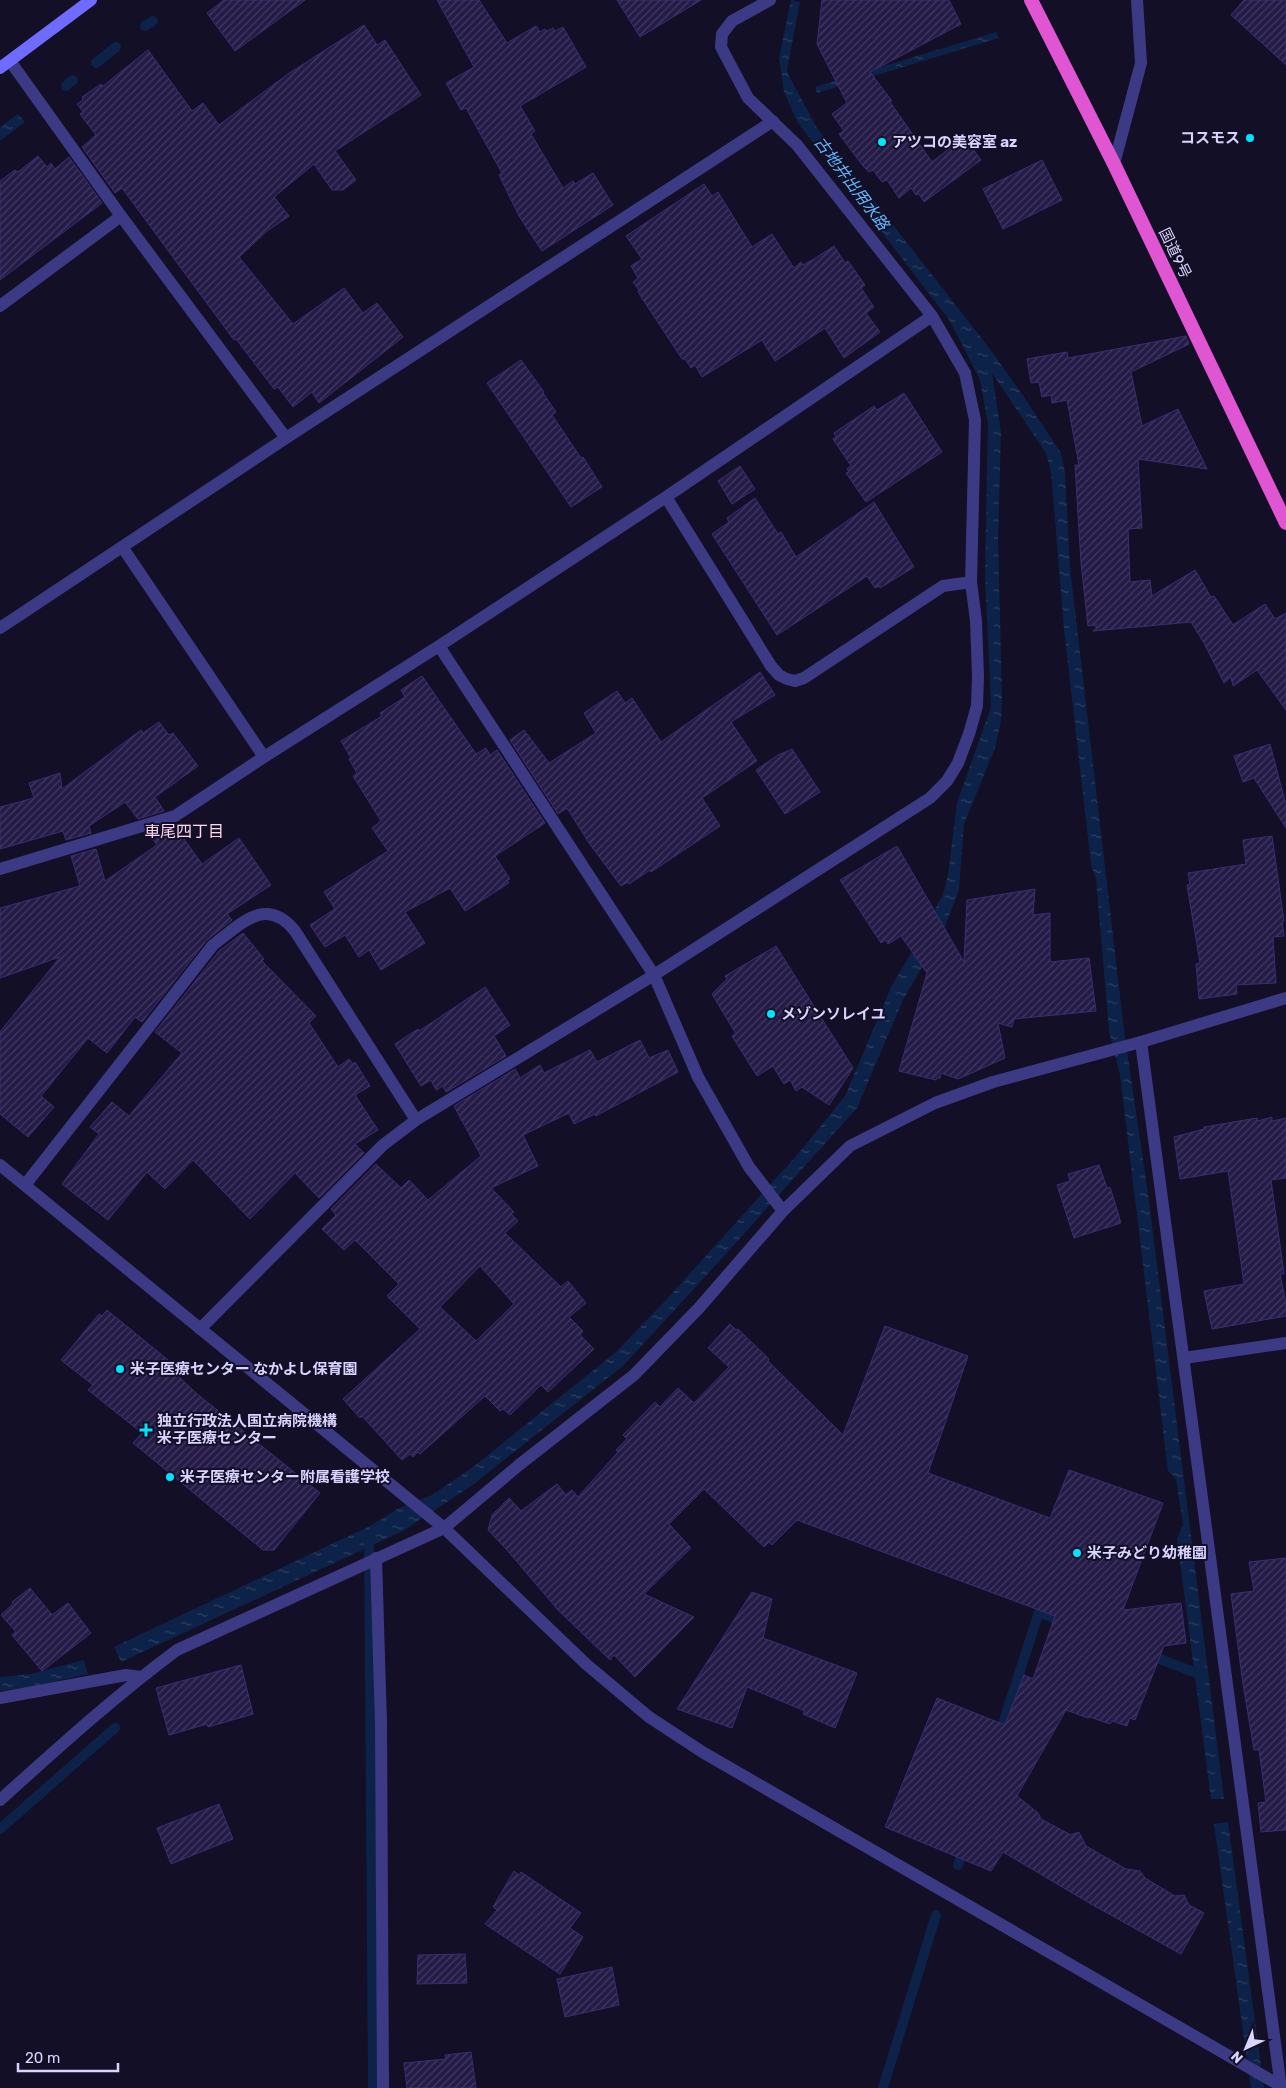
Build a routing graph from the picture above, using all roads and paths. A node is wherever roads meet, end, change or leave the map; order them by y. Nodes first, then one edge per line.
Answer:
1 (90, 0) edge
2 (770, 0) edge
3 (1031, 0) edge
4 (1137, 0) edge
5 (5, 65) edge
6 (773, 121) junction
7 (1114, 164) junction
8 (121, 216) junction
9 (0, 306) edge
10 (932, 316) junction
11 (286, 438) junction
12 (666, 497) junction
13 (1286, 523) edge
14 (123, 548) junction
15 (971, 582) junction
16 (0, 628) edge
17 (440, 646) junction
18 (264, 757) junction
19 (0, 869) edge
20 (654, 975) junction
21 (1286, 998) edge
22 (1141, 1042) junction
23 (416, 1120) junction
24 (0, 1165) edge
25 (25, 1185) junction
26 (783, 1210) junction
27 (200, 1329) junction
28 (1286, 1343) edge
29 (1184, 1358) junction
30 (444, 1528) junction
31 (376, 1558) junction
32 (140, 1677) junction
33 (0, 1698) edge
34 (0, 1800) edge
35 (1283, 2087) edge
36 (383, 2088) edge

1 - 5 main road
2 - 6 street
3 - 7 highway, 国道9号
4 - 7 street
5 - 8 street
6 - 10 street
6 - 11 street
7 - 13 highway, 国道9号
8 - 9 street
8 - 11 street
10 - 12 street
10 - 15 street
11 - 14 street
12 - 15 street
12 - 17 street
14 - 16 street
14 - 18 street
15 - 20 street
17 - 18 street
17 - 20 street
18 - 19 street
20 - 23 street
20 - 26 street
21 - 22 street
22 - 26 street
22 - 29 street
23 - 25 street
23 - 27 street
24 - 25 street
25 - 27 street
26 - 30 street
27 - 30 street
28 - 29 street
29 - 35 street
30 - 31 street
30 - 35 street
31 - 32 street
31 - 36 street
32 - 33 street
32 - 34 street

